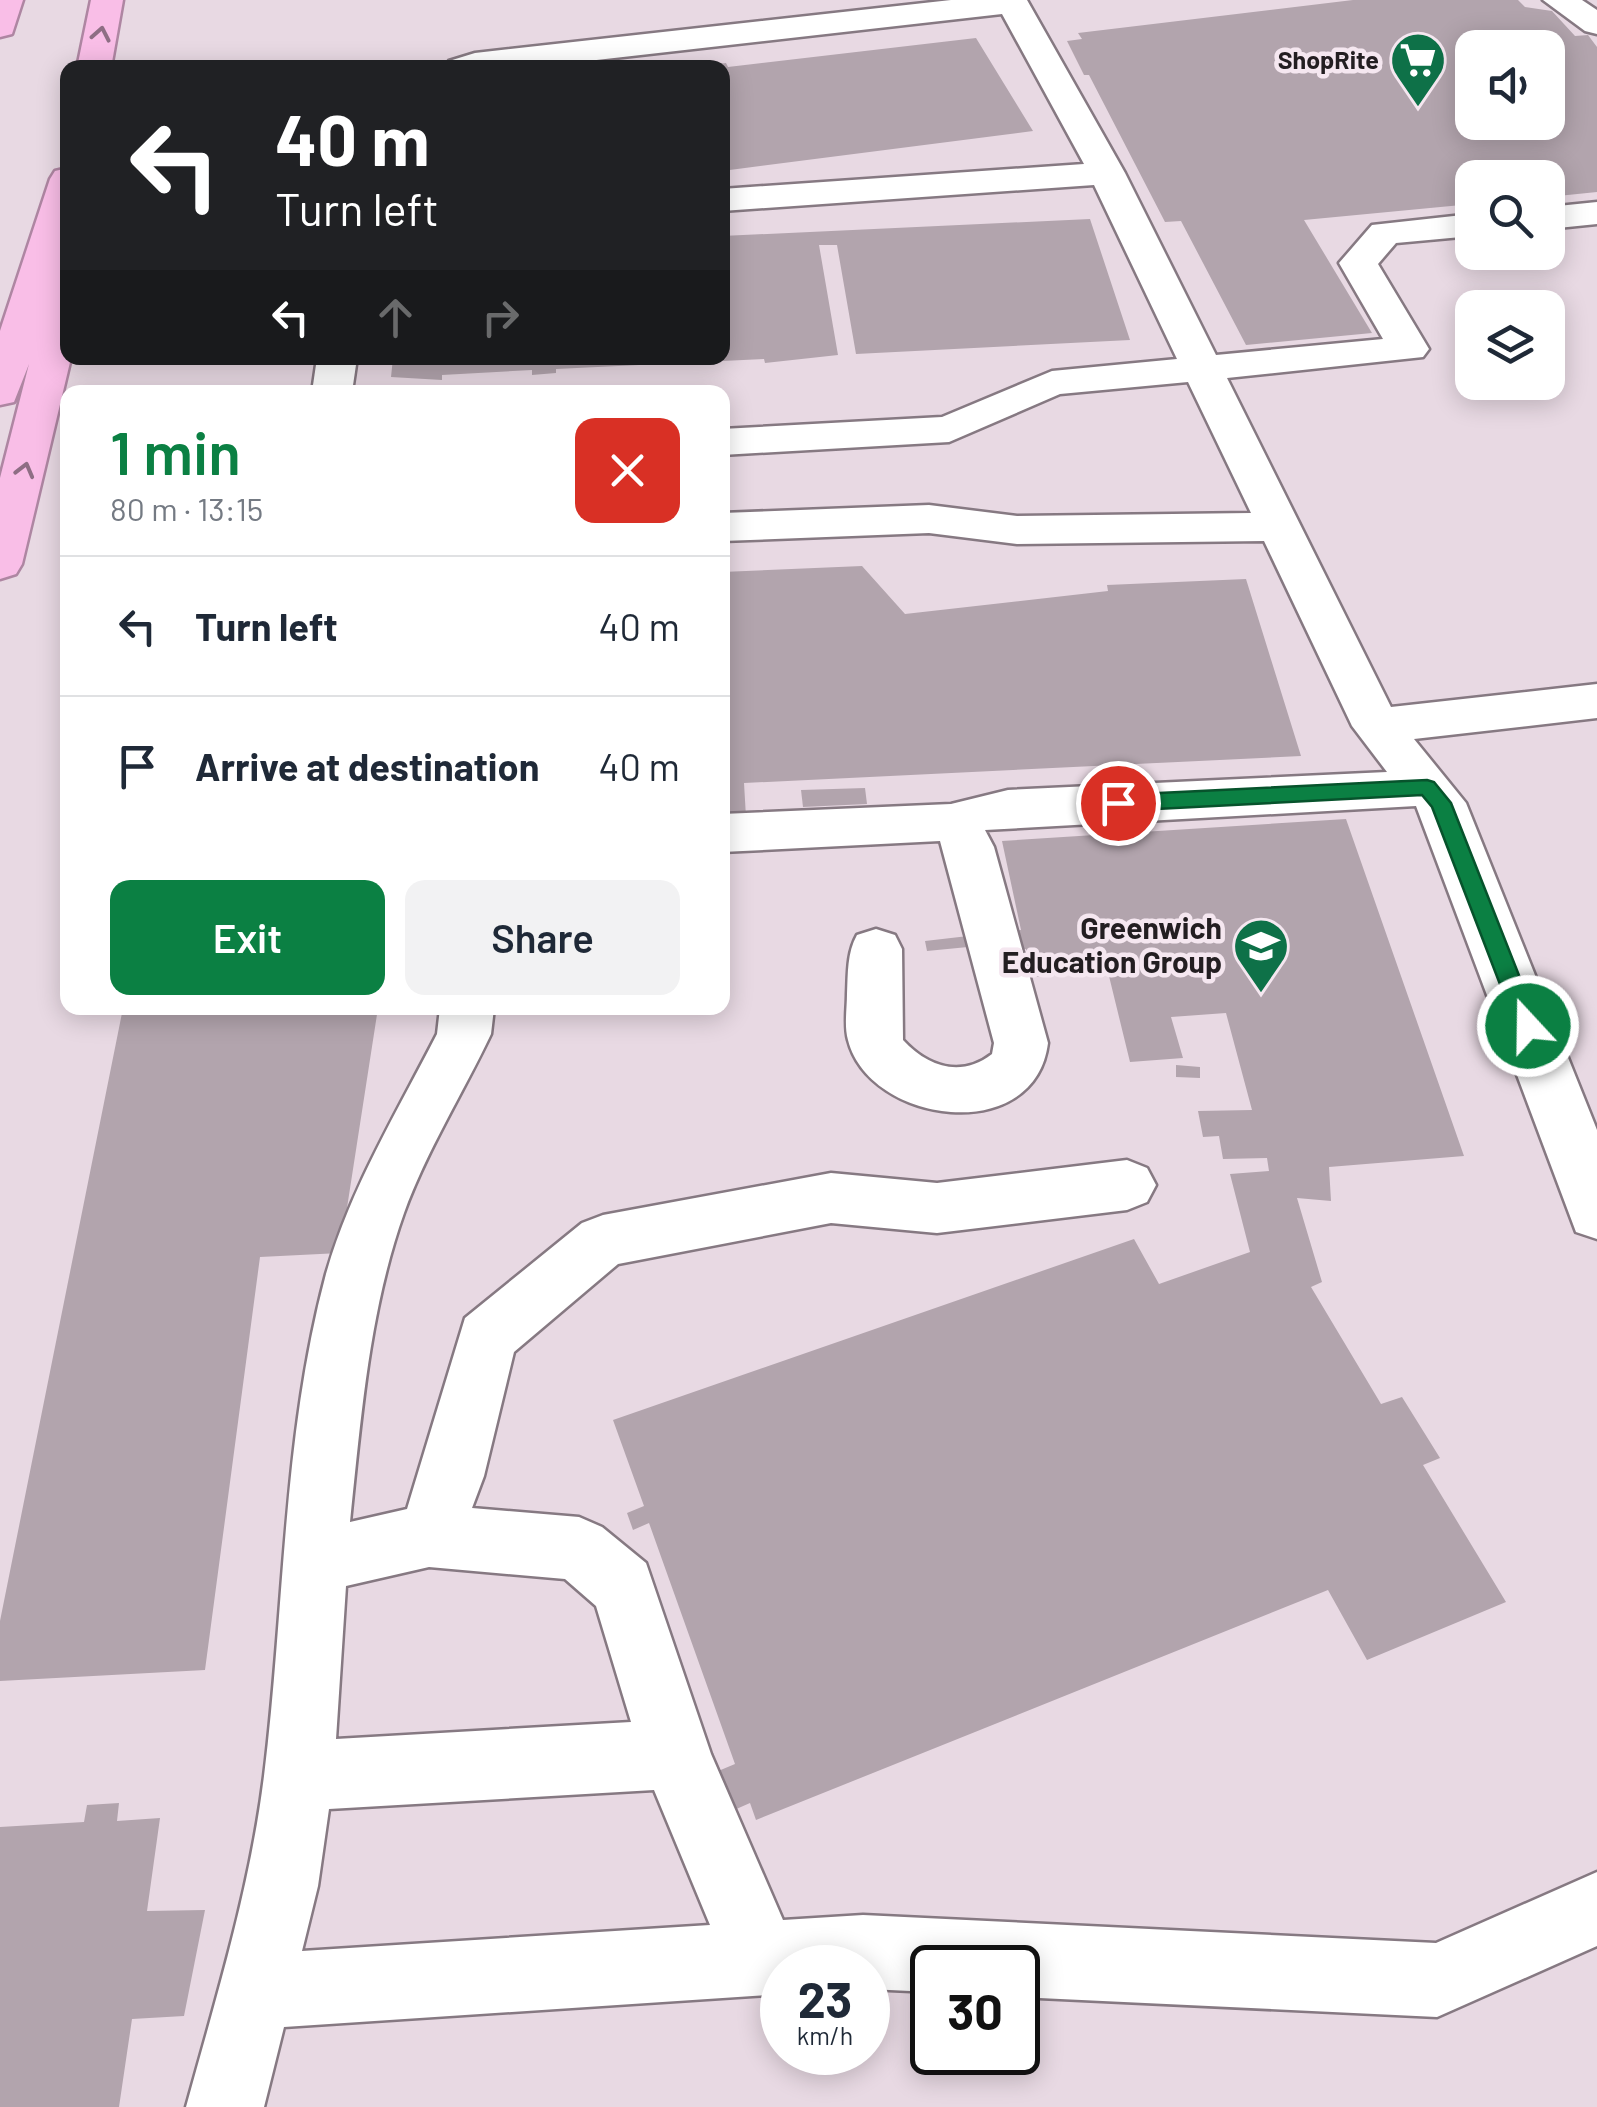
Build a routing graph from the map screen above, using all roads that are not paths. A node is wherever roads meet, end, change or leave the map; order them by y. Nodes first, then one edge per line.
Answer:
1 (7, 0) edge
2 (107, 0) edge
3 (1559, 0) edge
4 (1011, 1) edge
5 (1597, 24) edge
6 (0, 27) edge
7 (96, 60) edge
8 (493, 60) edge
9 (1107, 173) junction
10 (730, 199) edge
11 (60, 204) edge
12 (1597, 213) edge
13 (1565, 216) edge
14 (1455, 227) edge
15 (60, 322) edge
16 (1205, 369) junction
17 (0, 393) edge
18 (730, 442) edge
19 (1280, 526) junction
20 (730, 527) edge
21 (0, 564) edge
22 (1591, 714) edge
23 (1376, 726) junction
24 (1427, 788) junction
25 (955, 822) junction
26 (730, 833) edge
27 (876, 949) dead end
28 (466, 1015) edge
29 (1127, 1184) dead end
30 (1597, 1214) edge
31 (429, 1536) junction
32 (314, 1562) junction
33 (676, 1754) junction
34 (299, 1776) junction
35 (1597, 1909) edge
36 (760, 1951) edge
37 (890, 1953) edge
38 (760, 1958) edge
39 (255, 1991) junction
40 (225, 2107) edge

1 - 6 highway
7 -> 2 highway
3 - 5 street
4 - 8 street
4 - 9 street
9 - 10 street
9 - 16 street
11 - 17 highway
12 - 13 street
14 - 16 street
21 -> 15 highway
16 - 18 street
16 - 19 street
19 - 20 street
19 - 23 street
22 - 23 street
23 - 24 street
24 - 25 street
24 - 30 street
25 - 26 street
25 - 27 street
28 - 32 street
29 - 31 street
31 - 32 street
31 - 33 street
32 - 34 street
33 - 34 street
33 - 36 street
34 - 39 street
35 - 37 street
38 - 39 street
39 - 40 street

